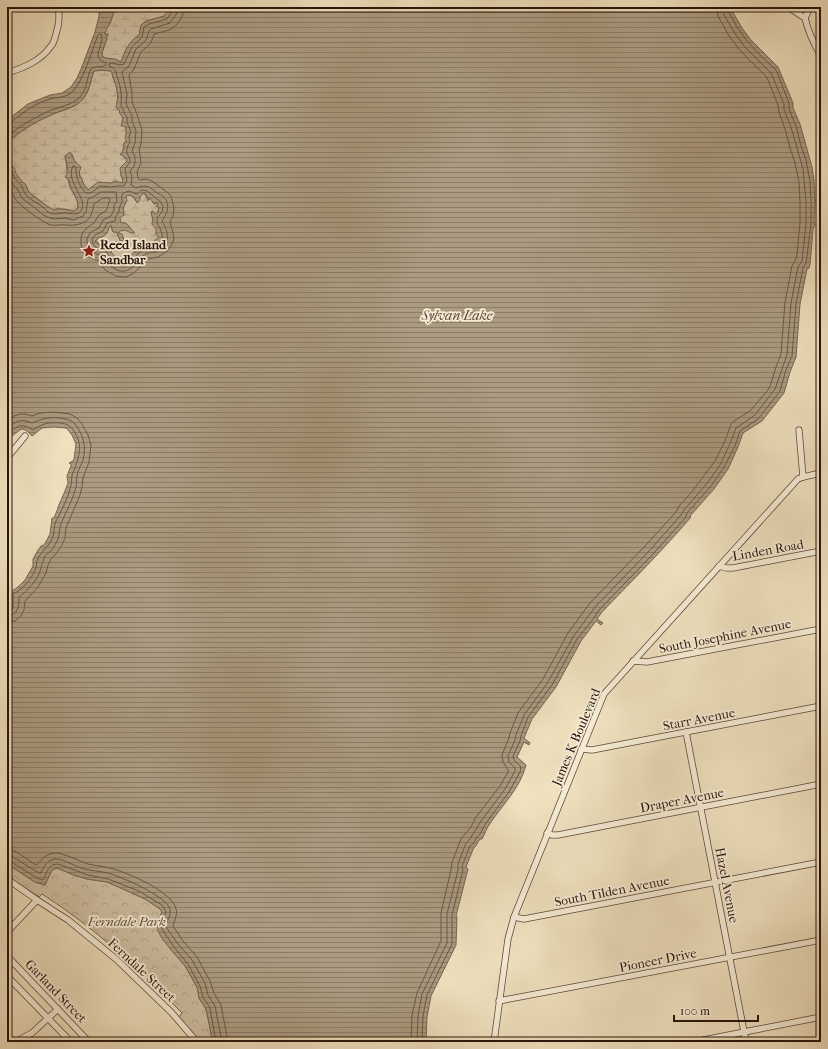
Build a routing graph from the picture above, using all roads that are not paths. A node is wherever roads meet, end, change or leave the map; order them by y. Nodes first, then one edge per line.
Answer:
1 (58, 7) edge
2 (788, 7) edge
3 (810, 7) edge
4 (805, 18) junction
5 (821, 56) edge
6 (7, 73) edge
7 (799, 430) dead end
8 (24, 436) dead end
9 (7, 458) edge
10 (821, 473) edge
11 (803, 477) junction
12 (821, 551) edge
13 (719, 566) junction
14 (821, 629) edge
15 (633, 661) junction
16 (821, 706) edge
17 (686, 732) junction
18 (581, 749) junction
19 (821, 784) edge
20 (701, 807) junction
21 (547, 833) junction
22 (821, 862) edge
23 (7, 879) edge
24 (715, 882) junction
25 (37, 900) junction
26 (514, 917) junction
27 (7, 932) edge
28 (821, 940) edge
29 (7, 956) edge
30 (730, 957) junction
31 (7, 976) edge
32 (500, 1001) junction
33 (58, 1009) junction
34 (821, 1017) edge
35 (48, 1018) junction
36 (744, 1032) junction
37 (15, 1042) edge
38 (71, 1042) edge
39 (89, 1042) edge
40 (197, 1042) edge
41 (494, 1042) edge
42 (693, 1042) edge
43 (746, 1042) edge

1 - 6 street
2 - 4 street
3 - 4 street
4 - 5 street
7 - 11 street
8 - 9 street
10 - 11 street, James K Boulevard
11 - 13 street, James K Boulevard
12 - 13 street, Linden Road
13 - 15 street, James K Boulevard
14 - 15 street, South Josephine Avenue
15 - 18 street, James K Boulevard
16 - 17 street, Starr Avenue
17 - 18 street, Starr Avenue
17 - 20 street, Hazel Avenue
18 - 21 street, James K Boulevard
19 - 20 street, Draper Avenue
20 - 21 street, Draper Avenue
20 - 24 street, Hazel Avenue
21 - 26 street, James K Boulevard
22 - 24 street, South Tilden Avenue
23 - 25 street, Ferndale Street
24 - 26 street, South Tilden Avenue
24 - 30 street, Hazel Avenue
25 - 27 street
25 - 40 street, Ferndale Street
26 - 32 street, James K Boulevard
28 - 30 street, Pioneer Drive
29 - 33 street, Garland Street
30 - 32 street, Pioneer Drive
30 - 36 street, Hazel Avenue
31 - 35 street, Garland Street
32 - 41 street, James K Boulevard
33 - 35 street
33 - 39 street, Garland Street
34 - 36 street
35 - 37 street
35 - 38 street, Garland Street
36 - 42 street
36 - 43 street, Hazel Avenue

